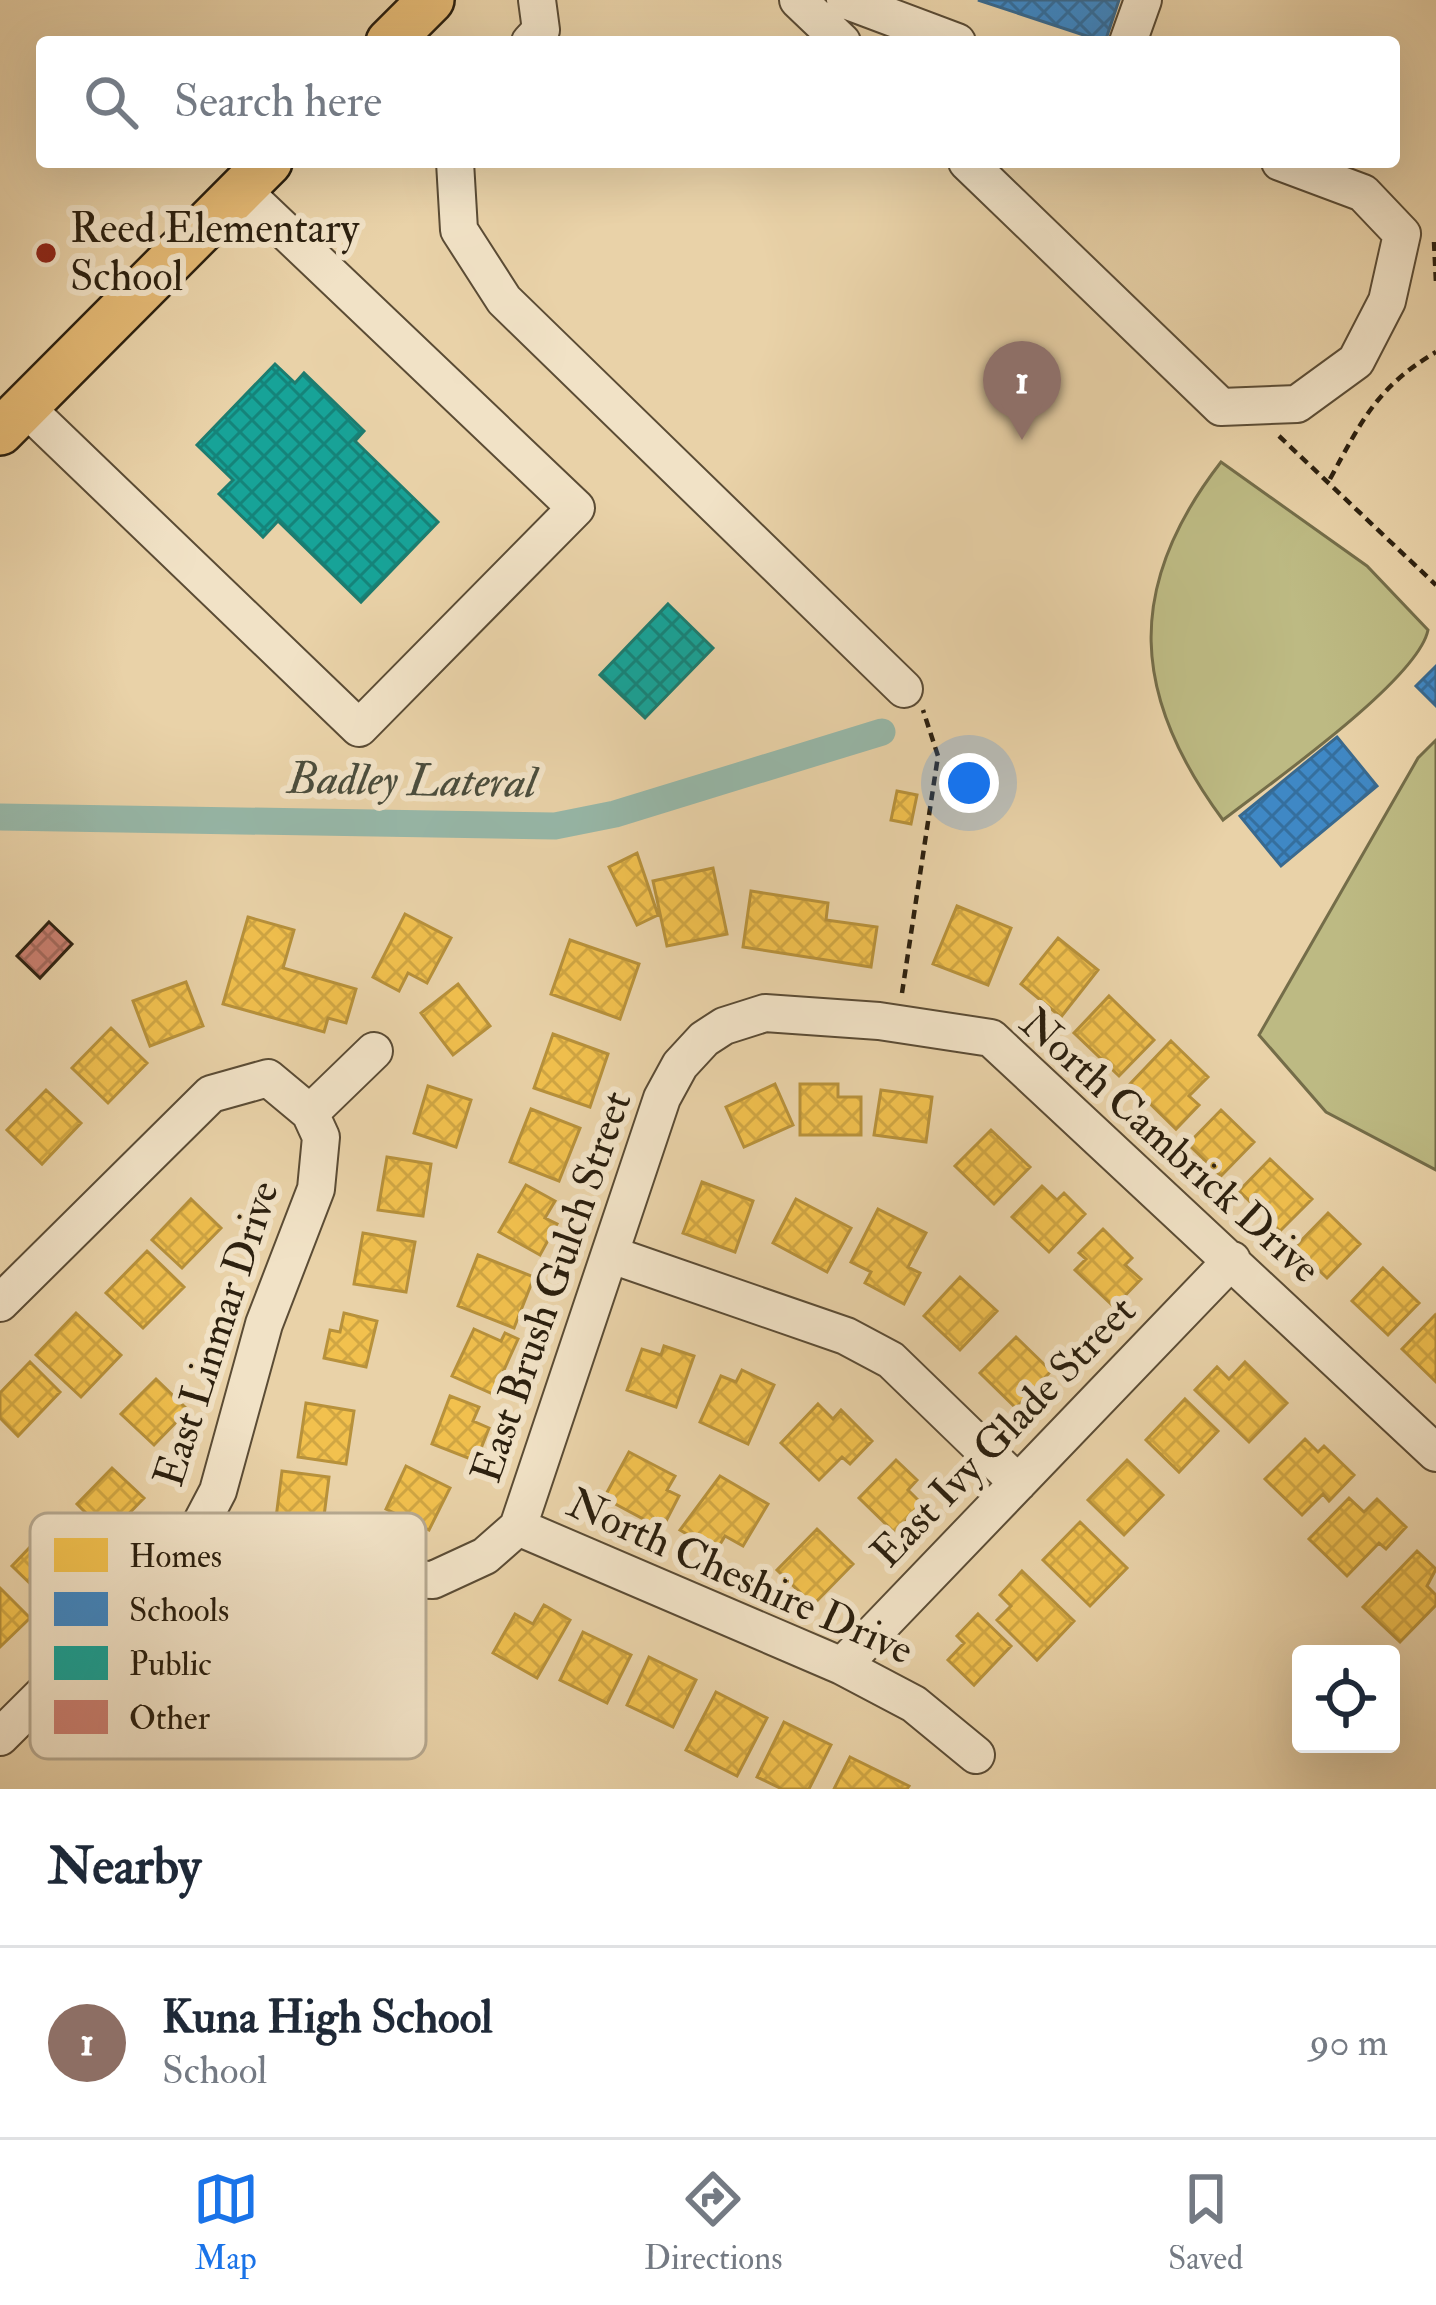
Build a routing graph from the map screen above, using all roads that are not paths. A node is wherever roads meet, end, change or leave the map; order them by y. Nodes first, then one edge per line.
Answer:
1 (430, 0) edge
2 (537, 0) edge
3 (798, 0) edge
4 (844, 0) edge
5 (1143, 0) edge
6 (395, 36) edge
7 (536, 36) edge
8 (836, 36) edge
9 (941, 36) edge
10 (1130, 36) edge
11 (455, 168) edge
12 (973, 168) edge
13 (1296, 168) edge
14 (256, 176) edge
15 (13, 419) edge
16 (912, 693) road end
17 (724, 1026) joint
18 (374, 1051) dead end
19 (310, 1113) junction
20 (612, 1255) junction
21 (1232, 1260) junction
22 (0, 1303) edge
23 (1436, 1454) edge
24 (1018, 1483) junction
25 (206, 1513) edge
26 (518, 1527) junction
27 (426, 1580) edge
28 (842, 1666) junction
29 (30, 1707) edge
30 (0, 1737) edge
31 (976, 1755) dead end

1 - 6 main road
2 - 7 street
3 - 8 street
4 - 9 street
5 - 10 street
11 - 16 street
12 - 13 street
14 - 15 main road
14 - 15 street
17 - 20 street, East Brush Gulch Street
17 - 21 street, North Cambrick Drive
18 - 19 street
19 - 22 street
19 - 25 street, East Linmar Drive
20 - 24 street
20 - 26 street, East Brush Gulch Street
21 - 23 street, North Cambrick Drive
21 - 24 street, East Ivy Glade Street
24 - 28 street, East Ivy Glade Street
26 - 27 street, North Cheshire Drive
26 - 28 street, North Cheshire Drive
28 - 31 street, North Cheshire Drive
29 - 30 street, East Linmar Drive

